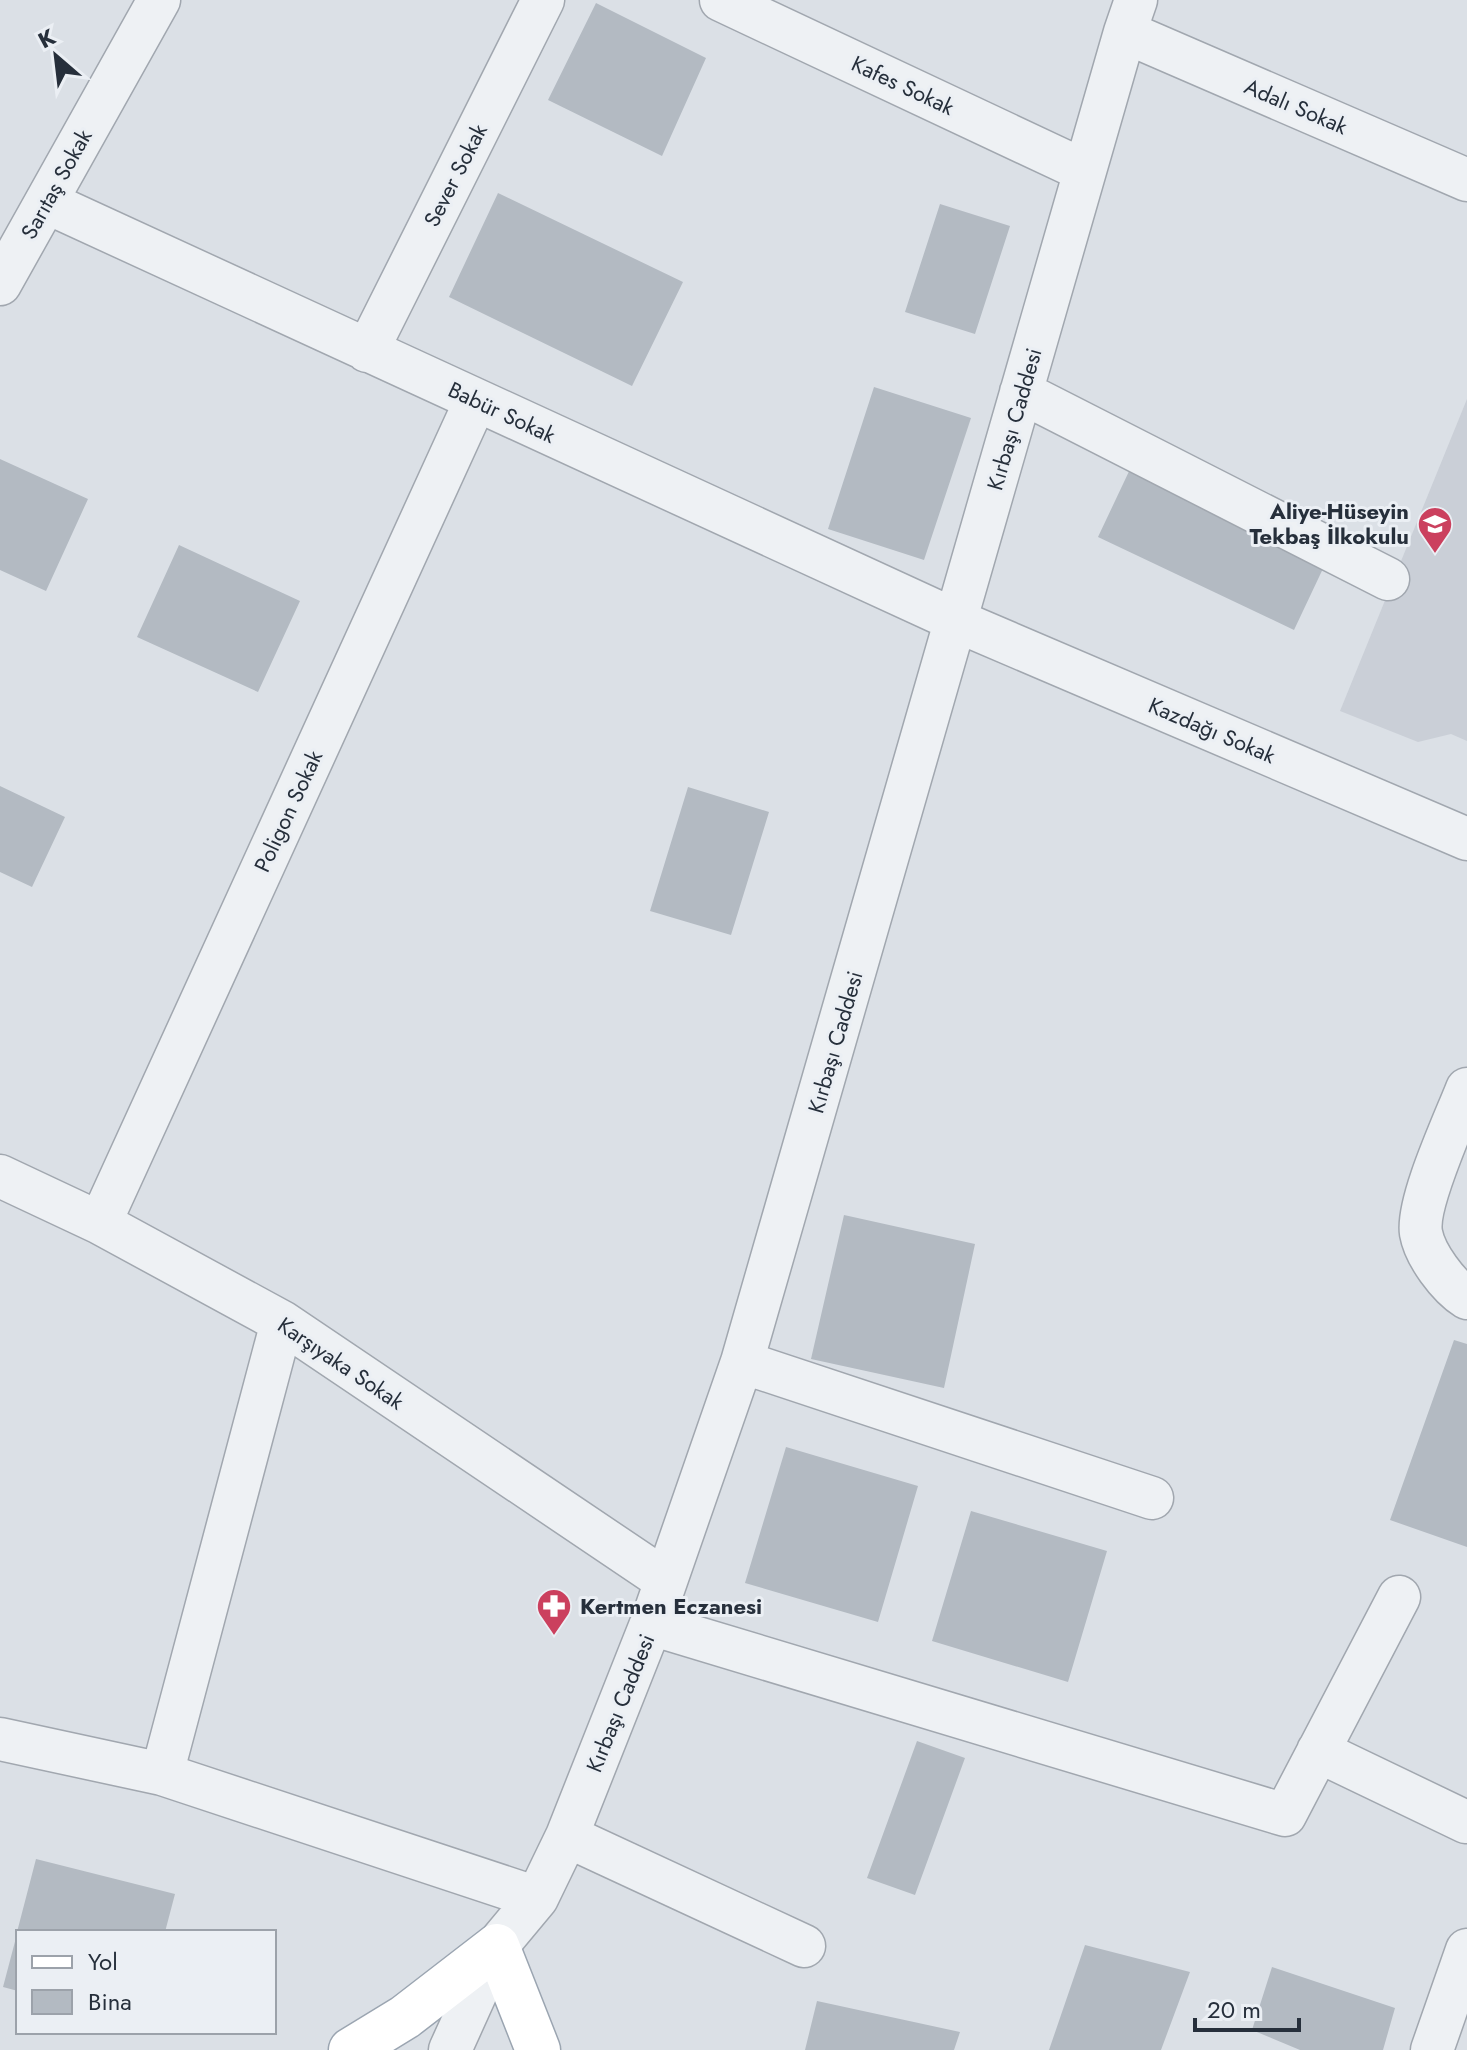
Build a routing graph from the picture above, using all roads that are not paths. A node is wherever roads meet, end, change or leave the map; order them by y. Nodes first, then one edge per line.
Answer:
1 (159, 0) edge
2 (543, 0) edge
3 (721, 0) edge
4 (1131, 16) edge
5 (1085, 171) junction
6 (1467, 180) edge
7 (46, 202) junction
8 (0, 284) edge
9 (367, 351) junction
10 (1021, 392) junction
11 (476, 400) junction
12 (1388, 579) dead end
13 (957, 621) junction
14 (1467, 839) edge
15 (1467, 1089) edge
16 (0, 1176) edge
17 (100, 1223) junction
18 (1467, 1298) edge
19 (282, 1322) junction
20 (742, 1362) junction
21 (1152, 1498) dead end
22 (665, 1580) junction
23 (1399, 1597) dead end
24 (651, 1624) junction
25 (0, 1739) edge
26 (1318, 1751) junction
27 (162, 1774) junction
28 (1466, 1822) edge
29 (567, 1836) junction
30 (537, 1898) junction
31 (497, 1946) junction
32 (804, 1946) dead end
33 (1465, 1965) edge
34 (351, 2050) edge
35 (450, 2050) edge
36 (538, 2050) edge
37 (1432, 2050) edge

1 - 7 street, Sarıtaş Sokak
2 - 9 street, Sever Sokak
3 - 5 street, Kafes Sokak
4 - 5 street, Kırbaşı Caddesi
4 - 6 street, Adalı Sokak
5 - 10 street, Kırbaşı Caddesi
7 - 8 street, Sarıtaş Sokak
7 - 9 street, Babür Sokak
9 - 11 street, Babür Sokak
10 - 12 street
10 - 13 street, Kırbaşı Caddesi
11 - 13 street, Babür Sokak
11 - 17 street, Poligon Sokak
13 - 14 street, Kazdağı Sokak
13 - 20 street, Kırbaşı Caddesi
15 - 18 street
16 - 17 street, Karşıyaka Sokak
17 - 19 street, Karşıyaka Sokak
19 - 22 street, Karşıyaka Sokak
19 - 27 street
20 - 21 street
20 - 22 street, Kırbaşı Caddesi
22 - 24 street, Kırbaşı Caddesi
23 - 26 street
24 - 26 street
24 - 29 street, Kırbaşı Caddesi
25 - 27 street
26 - 28 street
27 - 30 street
29 - 30 street, Kırbaşı Caddesi
29 - 32 street
30 - 31 street, Kırbaşı Caddesi
31 - 34 main road
31 - 35 street, Kırbaşı Caddesi
31 - 36 main road
33 - 37 street

